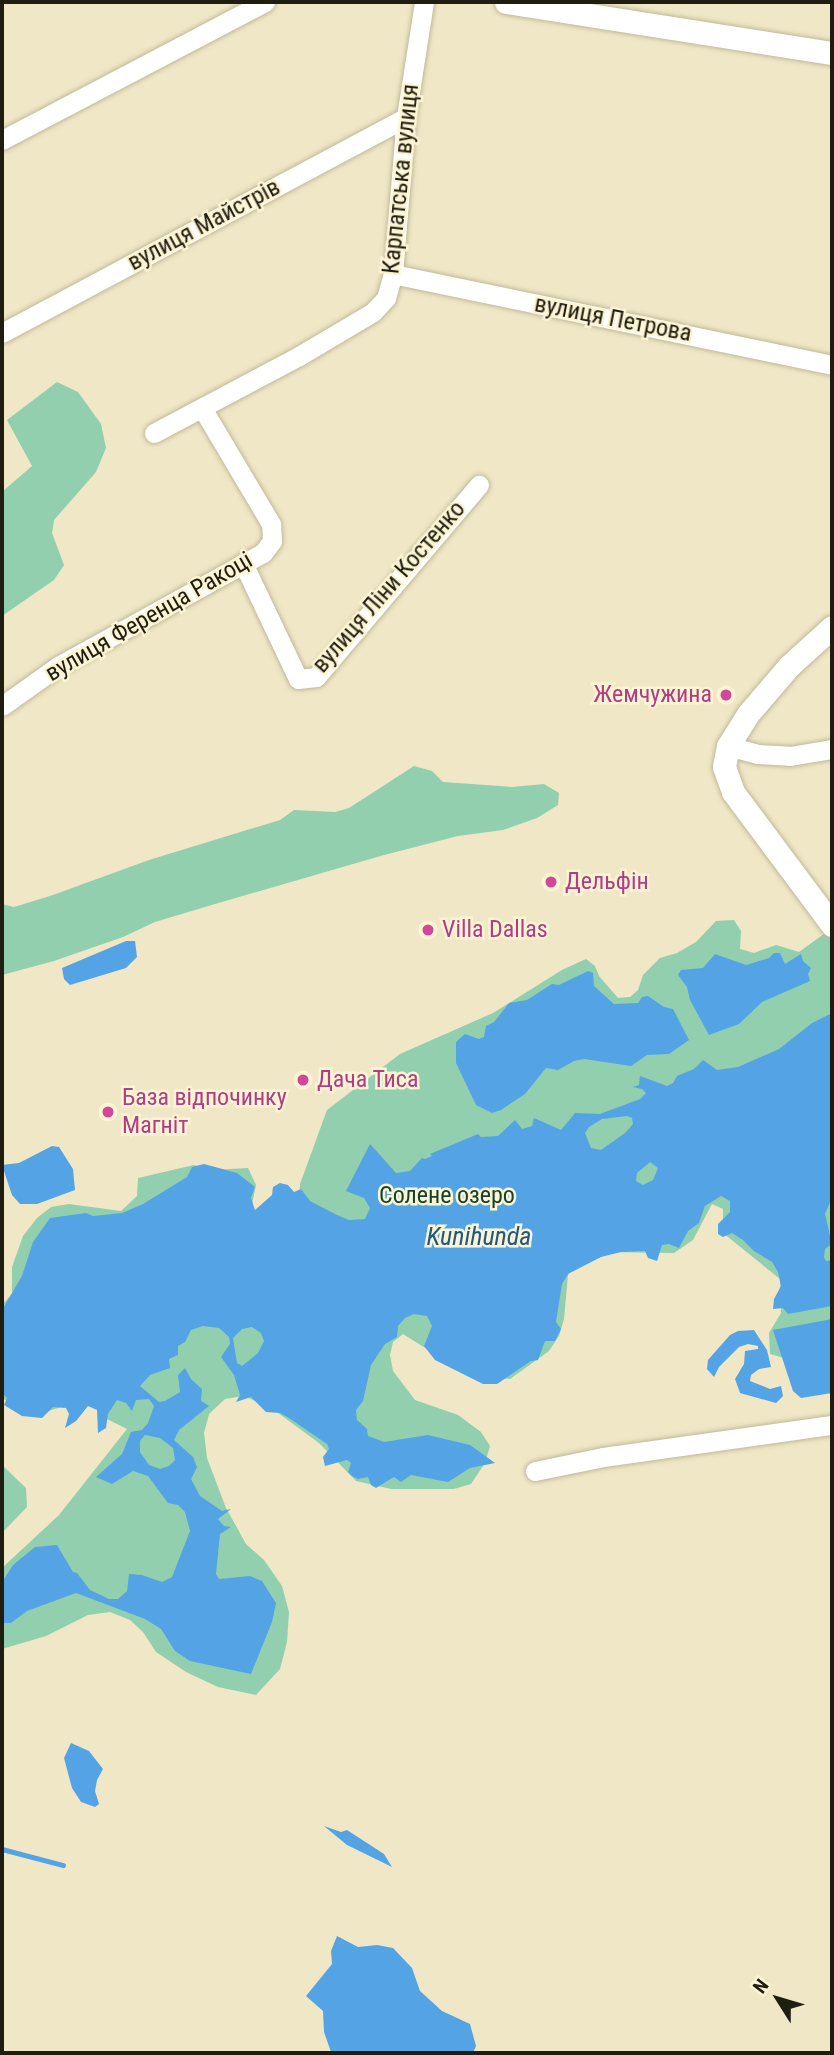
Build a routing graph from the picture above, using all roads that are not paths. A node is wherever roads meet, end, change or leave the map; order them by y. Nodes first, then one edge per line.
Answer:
1 (265, 2) edge
2 (424, 2) edge
3 (506, 2) edge
4 (832, 54) edge
5 (406, 117) junction
6 (2, 140) edge
7 (393, 274) junction
8 (2, 333) edge
9 (832, 365) edge
10 (202, 408) junction
11 (154, 433) dead end
12 (479, 485) dead end
13 (243, 563) junction
14 (832, 627) edge
15 (2, 706) edge
16 (728, 746) junction
17 (832, 749) edge
18 (832, 925) edge
19 (832, 1425) edge
20 (535, 1471) dead end

1 - 6 street
2 - 5 street, Карпатська вулиця
3 - 4 street
5 - 7 street, Карпатська вулиця
5 - 8 street, вулиця Майстрів
7 - 9 street, вулиця Петрова
7 - 10 street, Карпатська вулиця
10 - 11 street, Карпатська вулиця
10 - 13 street, вулиця Ференца Ракоці
12 - 13 street, вулиця Ліни Костенко
13 - 15 street, вулиця Ференца Ракоці
14 - 16 street
16 - 17 street
16 - 18 street
19 - 20 street

